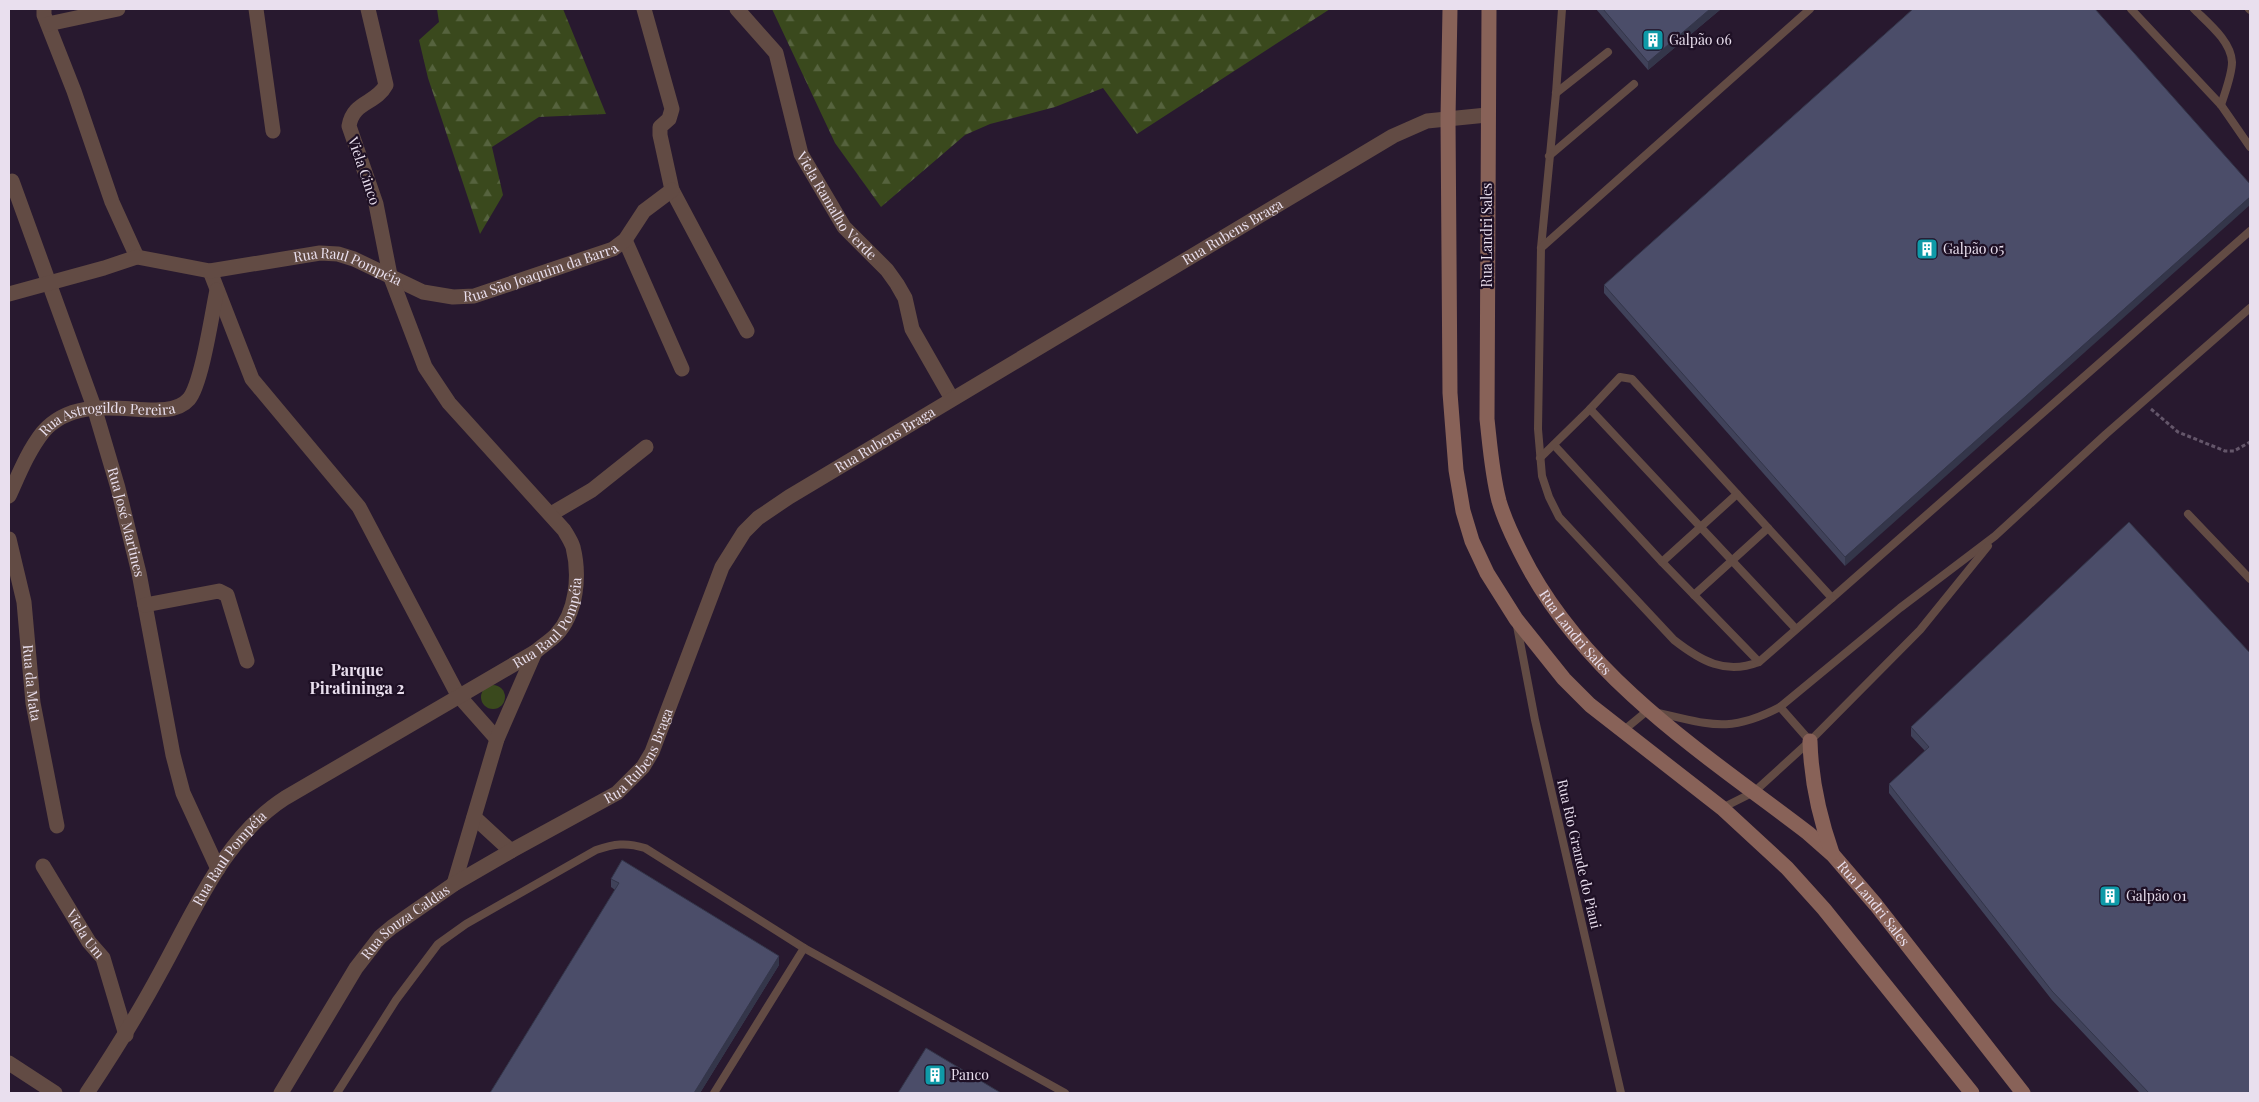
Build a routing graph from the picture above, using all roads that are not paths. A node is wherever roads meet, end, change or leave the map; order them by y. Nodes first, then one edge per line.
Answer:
1 (44, 9) edge
2 (118, 9) edge
3 (256, 9) edge
4 (368, 9) edge
5 (644, 9) edge
6 (738, 9) edge
7 (1450, 9) edge
8 (1489, 9) edge
9 (1562, 9) edge
10 (1810, 9) edge
11 (2131, 9) edge
12 (2194, 9) edge
13 (48, 24) junction
14 (1608, 52) dead end
15 (1634, 84) dead end
16 (1556, 93) junction
17 (2221, 104) junction
18 (1487, 115) junction
19 (1448, 118) junction
20 (273, 131) dead end
21 (2250, 147) edge
22 (1548, 156) junction
23 (12, 181) dead end
24 (672, 190) junction
25 (2250, 232) edge
26 (625, 240) junction
27 (1541, 248) junction
28 (137, 257) junction
29 (210, 271) junction
30 (390, 275) junction
31 (48, 284) junction
32 (217, 290) junction
33 (9, 294) edge
34 (2250, 308) edge
35 (746, 331) dead end
36 (682, 369) dead end
37 (952, 399) junction
38 (94, 407) junction
39 (1590, 409) junction
40 (1554, 445) junction
41 (646, 446) dead end
42 (1540, 458) junction
43 (1737, 494) junction
44 (9, 496) edge
45 (550, 514) junction
46 (2188, 514) dead end
47 (1702, 528) junction
48 (1768, 528) junction
49 (1995, 536) junction
50 (9, 539) edge
51 (1731, 560) junction
52 (1662, 562) junction
53 (2250, 580) edge
54 (1694, 595) junction
55 (1832, 598) junction
56 (145, 605) junction
57 (1516, 619) junction
58 (1796, 629) junction
59 (535, 652) junction
60 (247, 661) dead end
61 (1759, 662) junction
62 (458, 695) junction
63 (1780, 707) junction
64 (1647, 711) junction
65 (1624, 730) junction
66 (497, 739) junction
67 (1810, 741) junction
68 (1754, 792) junction
69 (1722, 808) junction
70 (474, 817) junction
71 (58, 826) dead end
72 (511, 851) junction
73 (1833, 855) junction
74 (43, 866) dead end
75 (218, 869) junction
76 (454, 884) junction
77 (804, 948) junction
78 (126, 1035) junction
79 (9, 1063) edge
80 (1052, 1090) edge
81 (54, 1093) edge
82 (87, 1093) edge
83 (281, 1093) edge
84 (337, 1093) edge
85 (714, 1093) edge
86 (1065, 1093) edge
87 (1622, 1093) edge
88 (1972, 1093) edge
89 (2023, 1093) edge

1 - 13 street
2 - 13 street
3 - 20 street
4 - 30 street, Viela Cinco
5 - 24 street
6 - 37 street, Viela Ramalho Verde
7 - 19 street
8 - 18 street, Rua Landri Sales
9 - 16 lane
10 - 27 lane
11 - 17 lane
12 - 17 lane
13 - 28 street
14 - 16 lane
15 - 22 lane
16 - 22 lane
17 - 21 lane
18 - 19 street, Rua Rubens Braga
18 - 64 street, Rua Landri Sales
19 - 37 street, Rua Rubens Braga
19 - 57 street
22 - 27 lane
23 - 31 street, Rua José Martines
24 - 26 street, Rua São Joaquim da Barra
24 - 35 street
25 - 55 lane
26 - 30 street, Rua São Joaquim da Barra
26 - 36 street
27 - 42 lane
28 - 29 street, Rua Raul Pompéia
28 - 31 street, Rua Raul Pompéia
29 - 30 street, Rua Raul Pompéia
29 - 32 street
30 - 45 street, Rua Raul Pompéia
31 - 33 street, Rua Raul Pompéia
31 - 38 street, Rua José Martines
32 - 38 street, Rua Astrogildo Pereira
32 - 62 street
34 - 49 lane
37 - 72 street, Rua Rubens Braga
38 - 44 street, Rua Astrogildo Pereira
38 - 56 street, Rua José Martines
39 - 40 lane
39 - 43 lane
39 - 47 lane
40 - 42 lane
40 - 52 lane
41 - 45 street
42 - 61 lane
43 - 47 lane
43 - 48 lane
45 - 59 street, Rua Raul Pompéia
46 - 53 lane
47 - 51 lane
47 - 52 lane
48 - 51 lane
48 - 55 lane
49 - 63 lane
49 - 67 lane
50 - 71 street, Rua da Mata
51 - 54 lane
51 - 58 lane
52 - 54 lane
54 - 61 lane
55 - 58 lane
56 - 60 street
56 - 75 street, Rua José Martines
57 - 65 street
57 - 87 lane, Rua Rio Grande do Piaui
58 - 61 lane
59 - 62 street, Rua Raul Pompéia
59 - 66 street, Rua Souza Caldas
62 - 66 street
62 - 75 street, Rua Raul Pompéia
63 - 64 lane
63 - 67 lane
64 - 65 lane
64 - 68 street, Rua Landri Sales
65 - 69 street
66 - 70 street, Rua Souza Caldas
67 - 68 lane
67 - 73 street
68 - 69 lane
68 - 73 street, Rua Landri Sales
69 - 88 street
70 - 72 street
70 - 76 street, Rua Souza Caldas
72 - 76 street, Rua Rubens Braga
73 - 89 street, Rua Landri Sales
74 - 78 street, Viela Um
75 - 78 street, Rua Raul Pompéia
76 - 83 street, Rua Souza Caldas
77 - 80 lane
77 - 84 lane
77 - 85 lane
78 - 82 street, Rua Raul Pompéia
79 - 81 street
80 - 86 lane

